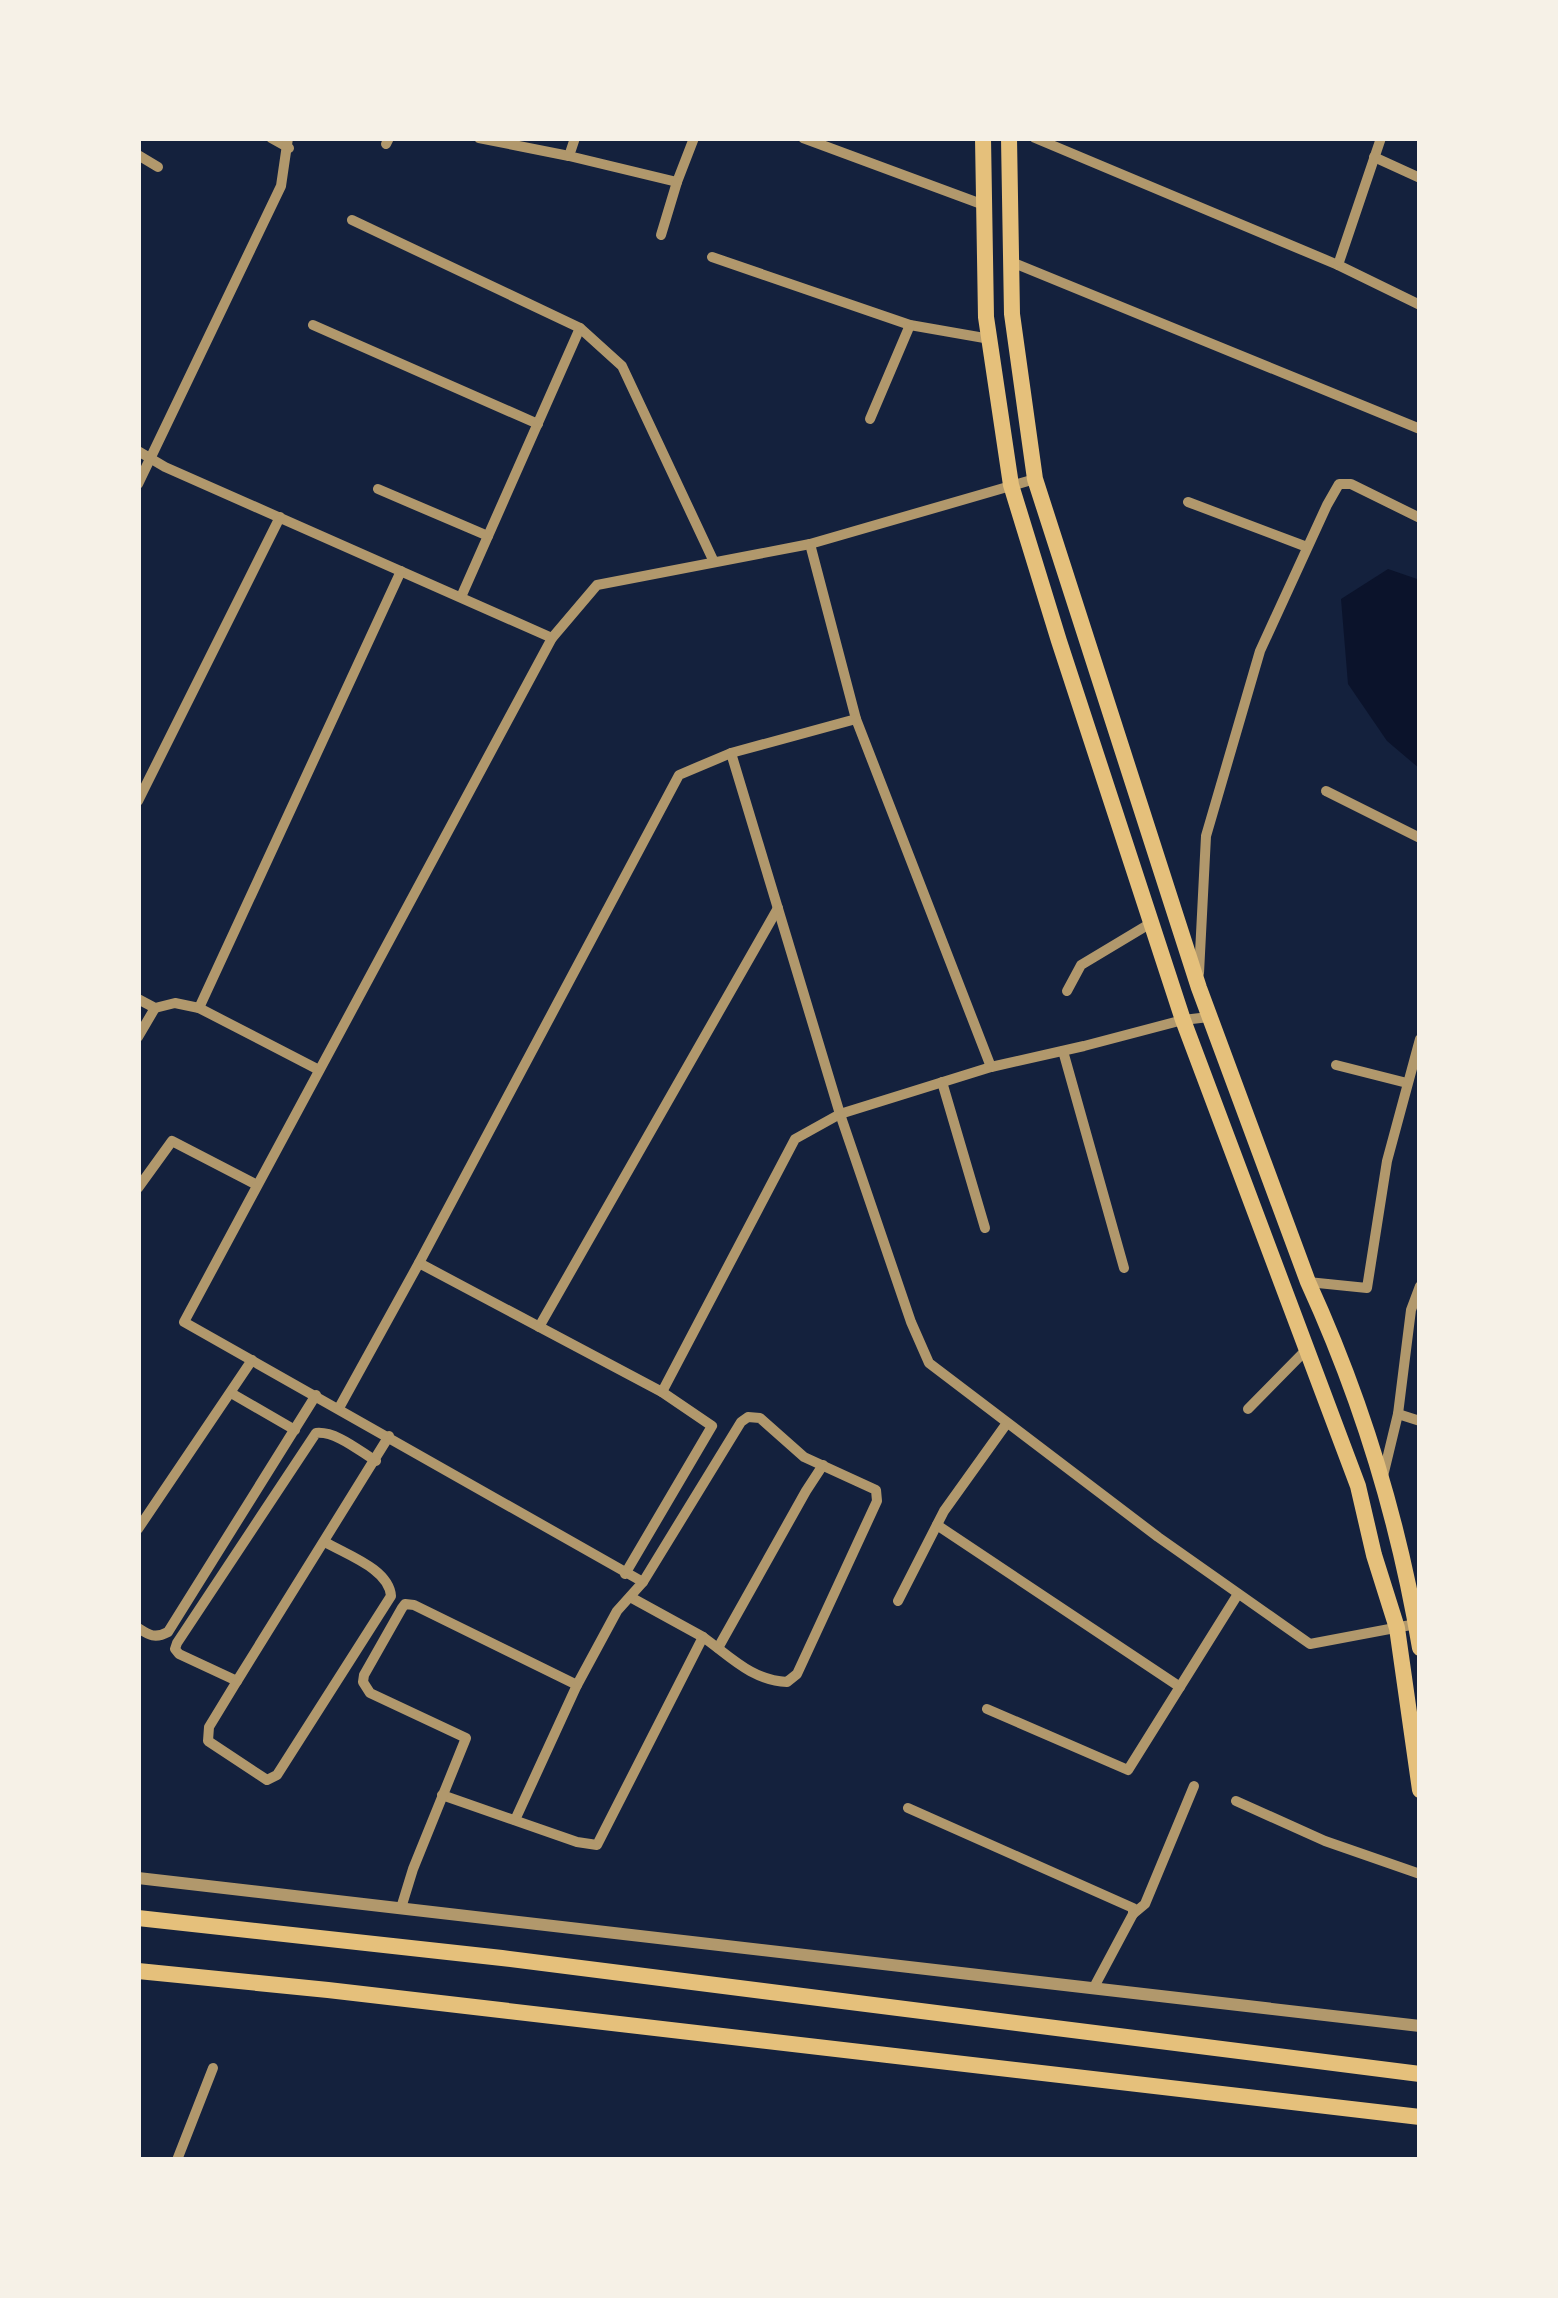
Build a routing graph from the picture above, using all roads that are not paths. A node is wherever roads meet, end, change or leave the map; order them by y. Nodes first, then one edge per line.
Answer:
1 (272, 138) edge
2 (478, 138) edge
3 (575, 138) edge
4 (694, 138) edge
5 (803, 138) edge
6 (983, 138) edge
7 (1009, 138) edge
8 (1035, 138) edge
9 (1381, 138) edge
10 (289, 143) edge
11 (138, 155) edge
12 (569, 156) junction
13 (1374, 157) junction
14 (158, 167) dead end
15 (1420, 178) edge
16 (677, 182) junction
17 (984, 205) junction
18 (352, 220) dead end
19 (662, 235) dead end
20 (712, 257) dead end
21 (1009, 261) junction
22 (1338, 265) junction
23 (1420, 305) edge
24 (313, 325) dead end
25 (910, 325) junction
26 (580, 328) junction
27 (990, 338) junction
28 (870, 419) dead end
29 (538, 424) junction
30 (1420, 429) edge
31 (138, 451) edge
32 (150, 458) junction
33 (1036, 479) junction
34 (138, 484) edge
35 (1011, 485) junction
36 (377, 489) dead end
37 (1187, 502) dead end
38 (280, 518) junction
39 (1420, 518) edge
40 (488, 536) junction
41 (810, 544) junction
42 (1307, 547) junction
43 (714, 562) junction
44 (401, 572) junction
45 (461, 597) junction
46 (552, 638) junction
47 (856, 719) junction
48 (731, 753) junction
49 (1326, 790) dead end
50 (138, 801) edge
51 (1420, 838) edge
52 (778, 908) junction
53 (1151, 923) junction
54 (1198, 988) junction
55 (1067, 992) dead end
56 (138, 999) edge
57 (155, 1008) junction
58 (199, 1008) junction
59 (1209, 1017) junction
60 (1183, 1020) junction
61 (138, 1037) edge
62 (1420, 1040) edge
63 (1063, 1051) junction
64 (1336, 1065) dead end
65 (991, 1067) junction
66 (319, 1070) junction
67 (942, 1082) junction
68 (1408, 1083) junction
69 (840, 1114) junction
70 (256, 1185) junction
71 (138, 1188) edge
72 (985, 1228) dead end
73 (419, 1264) junction
74 (1124, 1268) dead end
75 (1308, 1282) junction
76 (1420, 1286) edge
77 (539, 1327) junction
78 (1308, 1348) junction
79 (252, 1360) junction
80 (662, 1392) junction
81 (231, 1393) junction
82 (316, 1395) junction
83 (339, 1408) junction
84 (1248, 1409) dead end
85 (1398, 1414) junction
86 (1420, 1421) edge
87 (1007, 1423) junction
88 (295, 1430) junction
89 (389, 1436) junction
90 (376, 1461) junction
91 (823, 1465) junction
92 (1382, 1479) junction
93 (937, 1525) junction
94 (138, 1528) edge
95 (325, 1542) junction
96 (625, 1574) junction
97 (643, 1582) junction
98 (1238, 1594) junction
99 (632, 1598) junction
100 (898, 1600) dead end
101 (1406, 1626) junction
102 (138, 1628) edge
103 (703, 1637) junction
104 (718, 1648) junction
105 (1420, 1648) edge
106 (237, 1682) junction
107 (577, 1685) junction
108 (1180, 1687) junction
109 (987, 1709) dead end
110 (1194, 1786) dead end
111 (1420, 1790) edge
112 (442, 1796) junction
113 (1236, 1801) dead end
114 (908, 1808) dead end
115 (515, 1820) junction
116 (1420, 1874) edge
117 (138, 1878) edge
118 (401, 1908) junction
119 (1133, 1914) junction
120 (138, 1918) edge
121 (138, 1971) edge
122 (1094, 1989) junction
123 (1420, 2026) edge
124 (213, 2068) dead end
125 (1420, 2074) edge
126 (1420, 2116) edge
127 (177, 2160) edge

1 - 10 street
2 - 12 street
3 - 12 street
4 - 16 street
5 - 17 street
6 - 17 main road
7 - 21 main road
8 - 22 street
9 - 13 street
10 - 32 street
11 - 14 street
12 - 16 street
13 - 15 street
13 - 22 street
16 - 19 street
17 - 27 main road
18 - 26 street
20 - 25 street
21 - 30 street
21 - 33 main road
22 - 23 street
24 - 29 street
25 - 27 street
25 - 28 street
26 - 29 street
26 - 43 street
27 - 35 main road
29 - 40 street
31 - 32 street
32 - 34 street
32 - 38 street
33 - 35 street
33 - 54 main road
35 - 41 street
35 - 53 main road
36 - 40 street
37 - 42 street
38 - 44 street
38 - 50 street
39 - 42 street
40 - 45 street
41 - 43 street
41 - 47 street
42 - 54 street
43 - 46 street
44 - 45 street
44 - 58 street
45 - 46 street
46 - 66 street
47 - 48 street
47 - 65 street
48 - 52 street
48 - 73 street
49 - 51 street
52 - 69 street
52 - 77 street
53 - 55 street
53 - 60 main road
54 - 59 main road
56 - 57 street
57 - 58 street
57 - 61 street
58 - 66 street
59 - 60 street
59 - 75 main road
60 - 63 street
60 - 78 main road
62 - 68 street
63 - 65 street
63 - 74 street
64 - 68 street
65 - 67 street
66 - 70 street
67 - 69 street
67 - 72 street
68 - 75 street
69 - 80 street
69 - 87 street
70 - 71 street
70 - 79 street
73 - 77 street
73 - 83 street
75 - 92 main road
76 - 85 street
77 - 80 street
78 - 84 street
78 - 101 main road
79 - 81 street
79 - 82 street
80 - 96 street
81 - 88 street
81 - 94 street
82 - 83 street
82 - 88 street
83 - 89 street
85 - 86 street
85 - 92 street
87 - 93 street
87 - 98 street
88 - 102 street
89 - 90 street
89 - 96 street
90 - 95 street
90 - 106 street
91 - 97 street
91 - 104 street
91 - 104 street
92 - 101 main road
93 - 100 street
93 - 108 street
95 - 106 street
95 - 106 street
96 - 97 street
97 - 99 street
98 - 101 street
98 - 108 street
99 - 103 street
99 - 107 street
101 - 105 main road
101 - 111 main road
103 - 104 street
103 - 115 street
107 - 112 street
107 - 115 street
108 - 109 street
110 - 119 street
112 - 115 street
112 - 118 street
113 - 116 street
114 - 119 street
117 - 118 street
118 - 122 street
119 - 122 street
120 - 125 main road
121 - 126 main road
122 - 123 street
124 - 127 street

